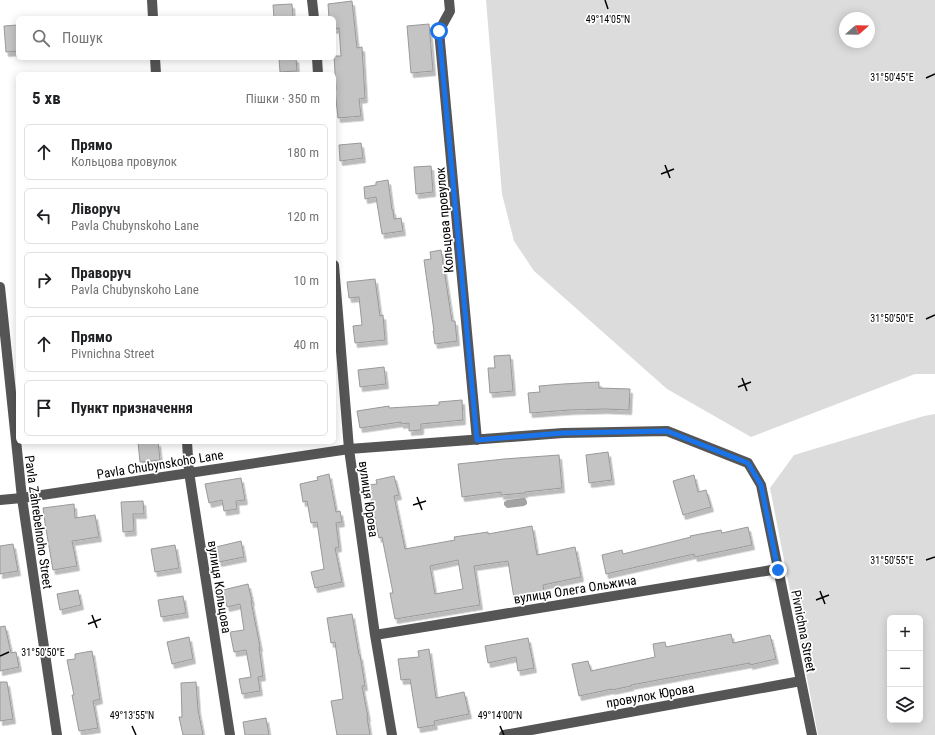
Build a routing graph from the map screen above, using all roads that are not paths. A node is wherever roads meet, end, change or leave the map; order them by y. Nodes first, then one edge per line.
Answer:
1 (152, 0) edge
2 (312, 0) edge
3 (449, 0) edge
4 (153, 16) edge
5 (314, 16) edge
6 (155, 60) edge
7 (317, 60) edge
8 (156, 72) edge
9 (318, 72) edge
10 (0, 287) edge
11 (336, 290) edge
12 (16, 440) edge
13 (477, 440) junction
14 (16, 444) edge
15 (187, 444) edge
16 (349, 449) junction
17 (189, 472) junction
18 (761, 485) joint
19 (22, 498) junction
20 (0, 500) edge
21 (778, 570) junction
22 (375, 635) junction
23 (801, 681) junction
24 (56, 735) edge
25 (230, 735) edge
26 (392, 735) edge
27 (504, 735) edge
28 (812, 735) edge

1 - 4 street
2 - 5 street
3 - 13 street, Кольцова провулок
6 - 8 street
7 - 9 street
10 - 12 street, Pavla Zahrebelnoho Street
11 - 16 street, вулиця Юрова
13 - 16 street, Pavla Chubynskoho Lane
13 - 18 street, Pavla Chubynskoho Lane
14 - 19 street, Pavla Zahrebelnoho Street
15 - 17 street, вулиця Кольцова
16 - 17 street, Pavla Chubynskoho Lane
16 - 22 street, вулиця Юрова
17 - 19 street, Pavla Chubynskoho Lane
17 - 25 street, вулиця Кольцова
18 - 21 street, Pivnichna Street
19 - 20 street, Pavla Chubynskoho Lane
19 - 24 street, Pavla Zahrebelnoho Street
21 - 22 street, вулиця Олега Ольжича
21 - 23 street, Pivnichna Street
22 - 26 street, вулиця Юрова
23 - 27 street, провулок Юрова
23 - 28 street, Pivnichna Street

